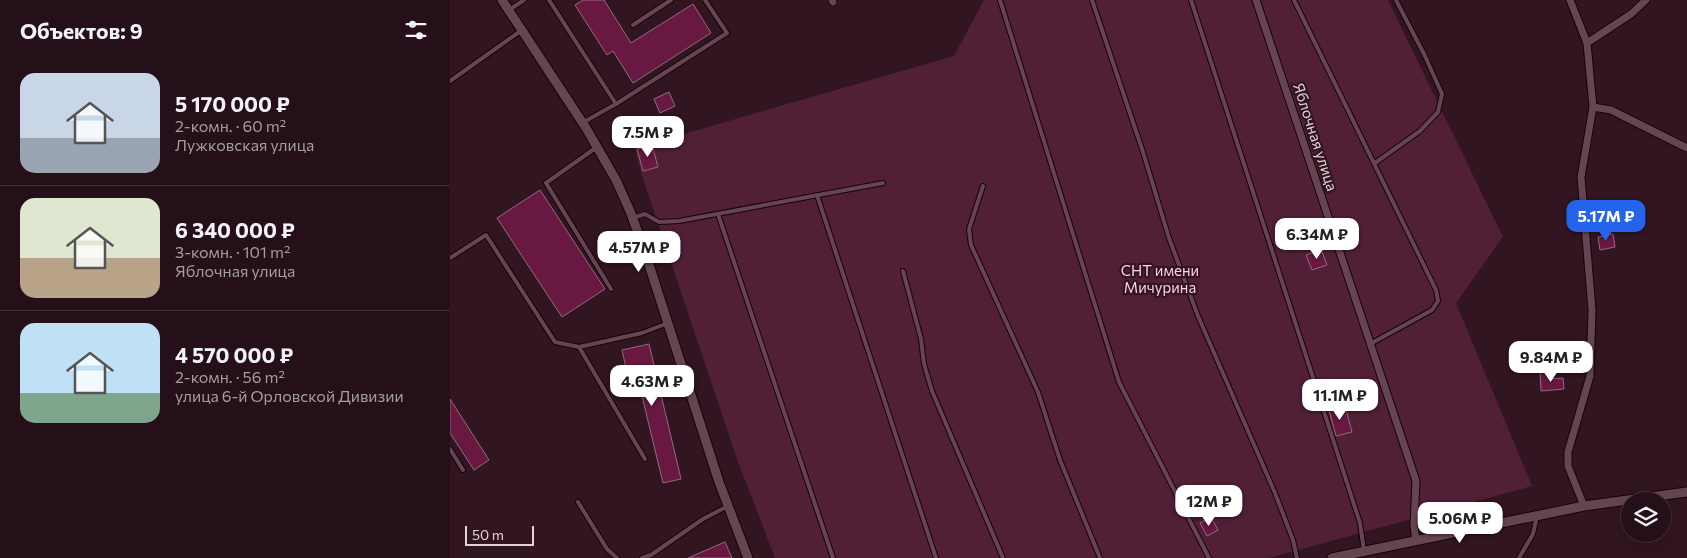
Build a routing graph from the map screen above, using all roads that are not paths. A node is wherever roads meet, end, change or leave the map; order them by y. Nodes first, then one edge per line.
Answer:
1 (502, 0) edge
2 (524, 0) edge
3 (549, 0) edge
4 (670, 0) edge
5 (705, 0) edge
6 (1000, 0) edge
7 (1092, 0) edge
8 (1191, 0) edge
9 (1256, 0) edge
10 (1294, 0) edge
11 (1396, 0) edge
12 (1570, 0) edge
13 (1646, 0) edge
14 (509, 10) junction
15 (633, 25) dead end
16 (522, 30) junction
17 (1587, 42) junction
18 (450, 81) edge
19 (616, 104) junction
20 (1593, 106) junction
21 (582, 123) junction
22 (597, 147) junction
23 (1687, 148) edge
24 (1375, 163) junction
25 (883, 183) dead end
26 (983, 186) dead end
27 (817, 195) junction
28 (718, 214) junction
29 (632, 218) junction
30 (450, 258) edge
31 (903, 271) dead end
32 (611, 289) dead end
33 (668, 323) junction
34 (1370, 344) junction
35 (579, 347) junction
36 (450, 449) edge
37 (645, 459) dead end
38 (464, 470) dead end
39 (1687, 492) edge
40 (578, 502) dead end
41 (728, 506) junction
42 (1584, 506) junction
43 (1537, 516) junction
44 (1416, 541) junction
45 (1364, 552) junction
46 (652, 556) edge
47 (617, 558) edge
48 (642, 558) edge
49 (748, 558) edge
50 (834, 558) edge
51 (936, 558) edge
52 (1003, 558) edge
53 (1100, 558) edge
54 (1209, 558) edge
55 (1297, 558) edge
56 (1335, 558) edge
57 (1519, 558) edge

1 - 14 street
2 - 14 lane
3 - 19 lane
4 - 15 lane
5 - 19 lane
6 - 54 lane
7 - 55 lane
8 - 45 lane
9 - 34 street, Яблочная улица
10 - 24 lane
11 - 24 lane
12 - 17 street
13 - 17 street
14 - 16 street
16 - 18 lane
16 - 21 street
17 - 20 street
19 - 21 lane
20 - 23 street
20 - 42 street
21 - 22 street
22 - 29 street
22 - 32 lane
24 - 34 lane
25 - 27 lane
26 - 53 lane
27 - 28 lane
27 - 51 lane
28 - 29 lane
28 - 50 lane
29 - 33 street
30 - 35 lane
31 - 52 lane
33 - 35 lane
33 - 41 street
34 - 44 street, Яблочная улица
35 - 37 lane
36 - 38 lane
39 - 42 street
40 - 47 lane
41 - 46 lane
41 - 49 street
42 - 43 street
43 - 44 street
43 - 57 lane
44 - 45 street
45 - 56 street
46 - 48 lane

